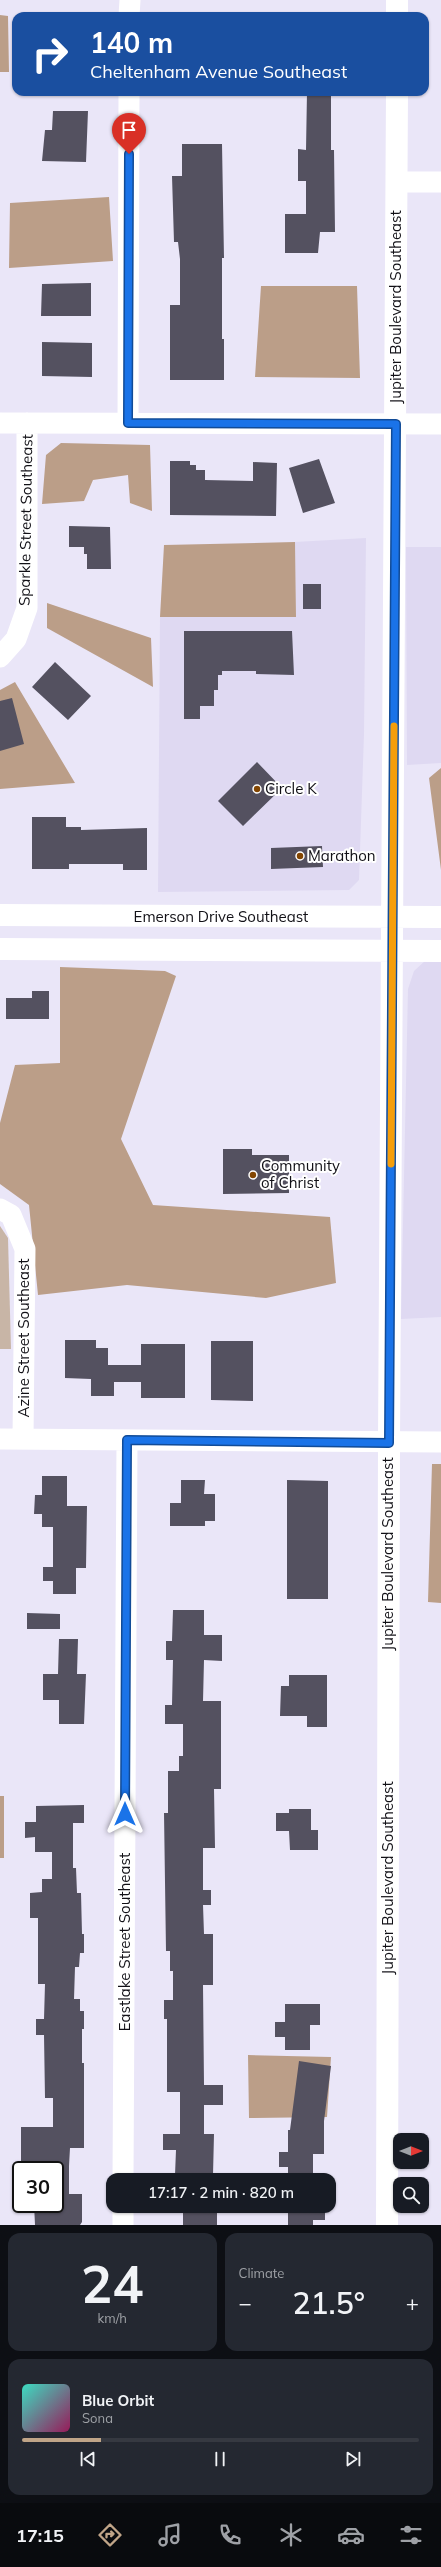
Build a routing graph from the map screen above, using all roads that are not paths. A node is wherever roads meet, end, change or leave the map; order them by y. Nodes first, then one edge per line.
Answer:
1 (130, 0) edge
2 (397, 0) edge
3 (130, 12) edge
4 (397, 12) edge
5 (129, 96) edge
6 (397, 96) edge
7 (397, 182) junction
8 (441, 182) edge
9 (0, 423) edge
10 (128, 423) junction
11 (28, 424) junction
12 (396, 424) junction
13 (441, 424) edge
14 (0, 657) edge
15 (0, 915) edge
16 (441, 917) edge
17 (392, 918) junction
18 (0, 948) edge
19 (392, 951) junction
20 (441, 951) edge
21 (6, 1212) edge
22 (0, 1439) edge
23 (23, 1439) junction
24 (127, 1440) junction
25 (441, 1442) edge
26 (389, 1443) junction
27 (123, 2173) edge
28 (123, 2213) edge
29 (123, 2225) edge
30 (387, 2225) edge

1 - 3 street
2 - 4 street
5 - 10 street
6 - 7 street, Jupiter Boulevard Southeast
7 - 8 street
7 - 12 street, Jupiter Boulevard Southeast
9 - 11 street
10 - 11 street
10 - 12 street
11 - 14 street, Sparkle Street Southeast
12 - 13 street
12 - 17 street, Jupiter Boulevard Southeast
15 - 17 street, Emerson Drive Southeast
16 - 17 street, Emerson Drive Southeast
17 - 19 street, Jupiter Boulevard Southeast
18 - 19 street
19 - 20 street
19 - 26 street, Jupiter Boulevard Southeast
21 - 23 street, Azine Street Southeast
22 - 23 street
23 - 24 street
24 - 26 street
24 - 27 street, Eastlake Street Southeast
25 - 26 street
26 - 30 street, Jupiter Boulevard Southeast
28 - 29 street

